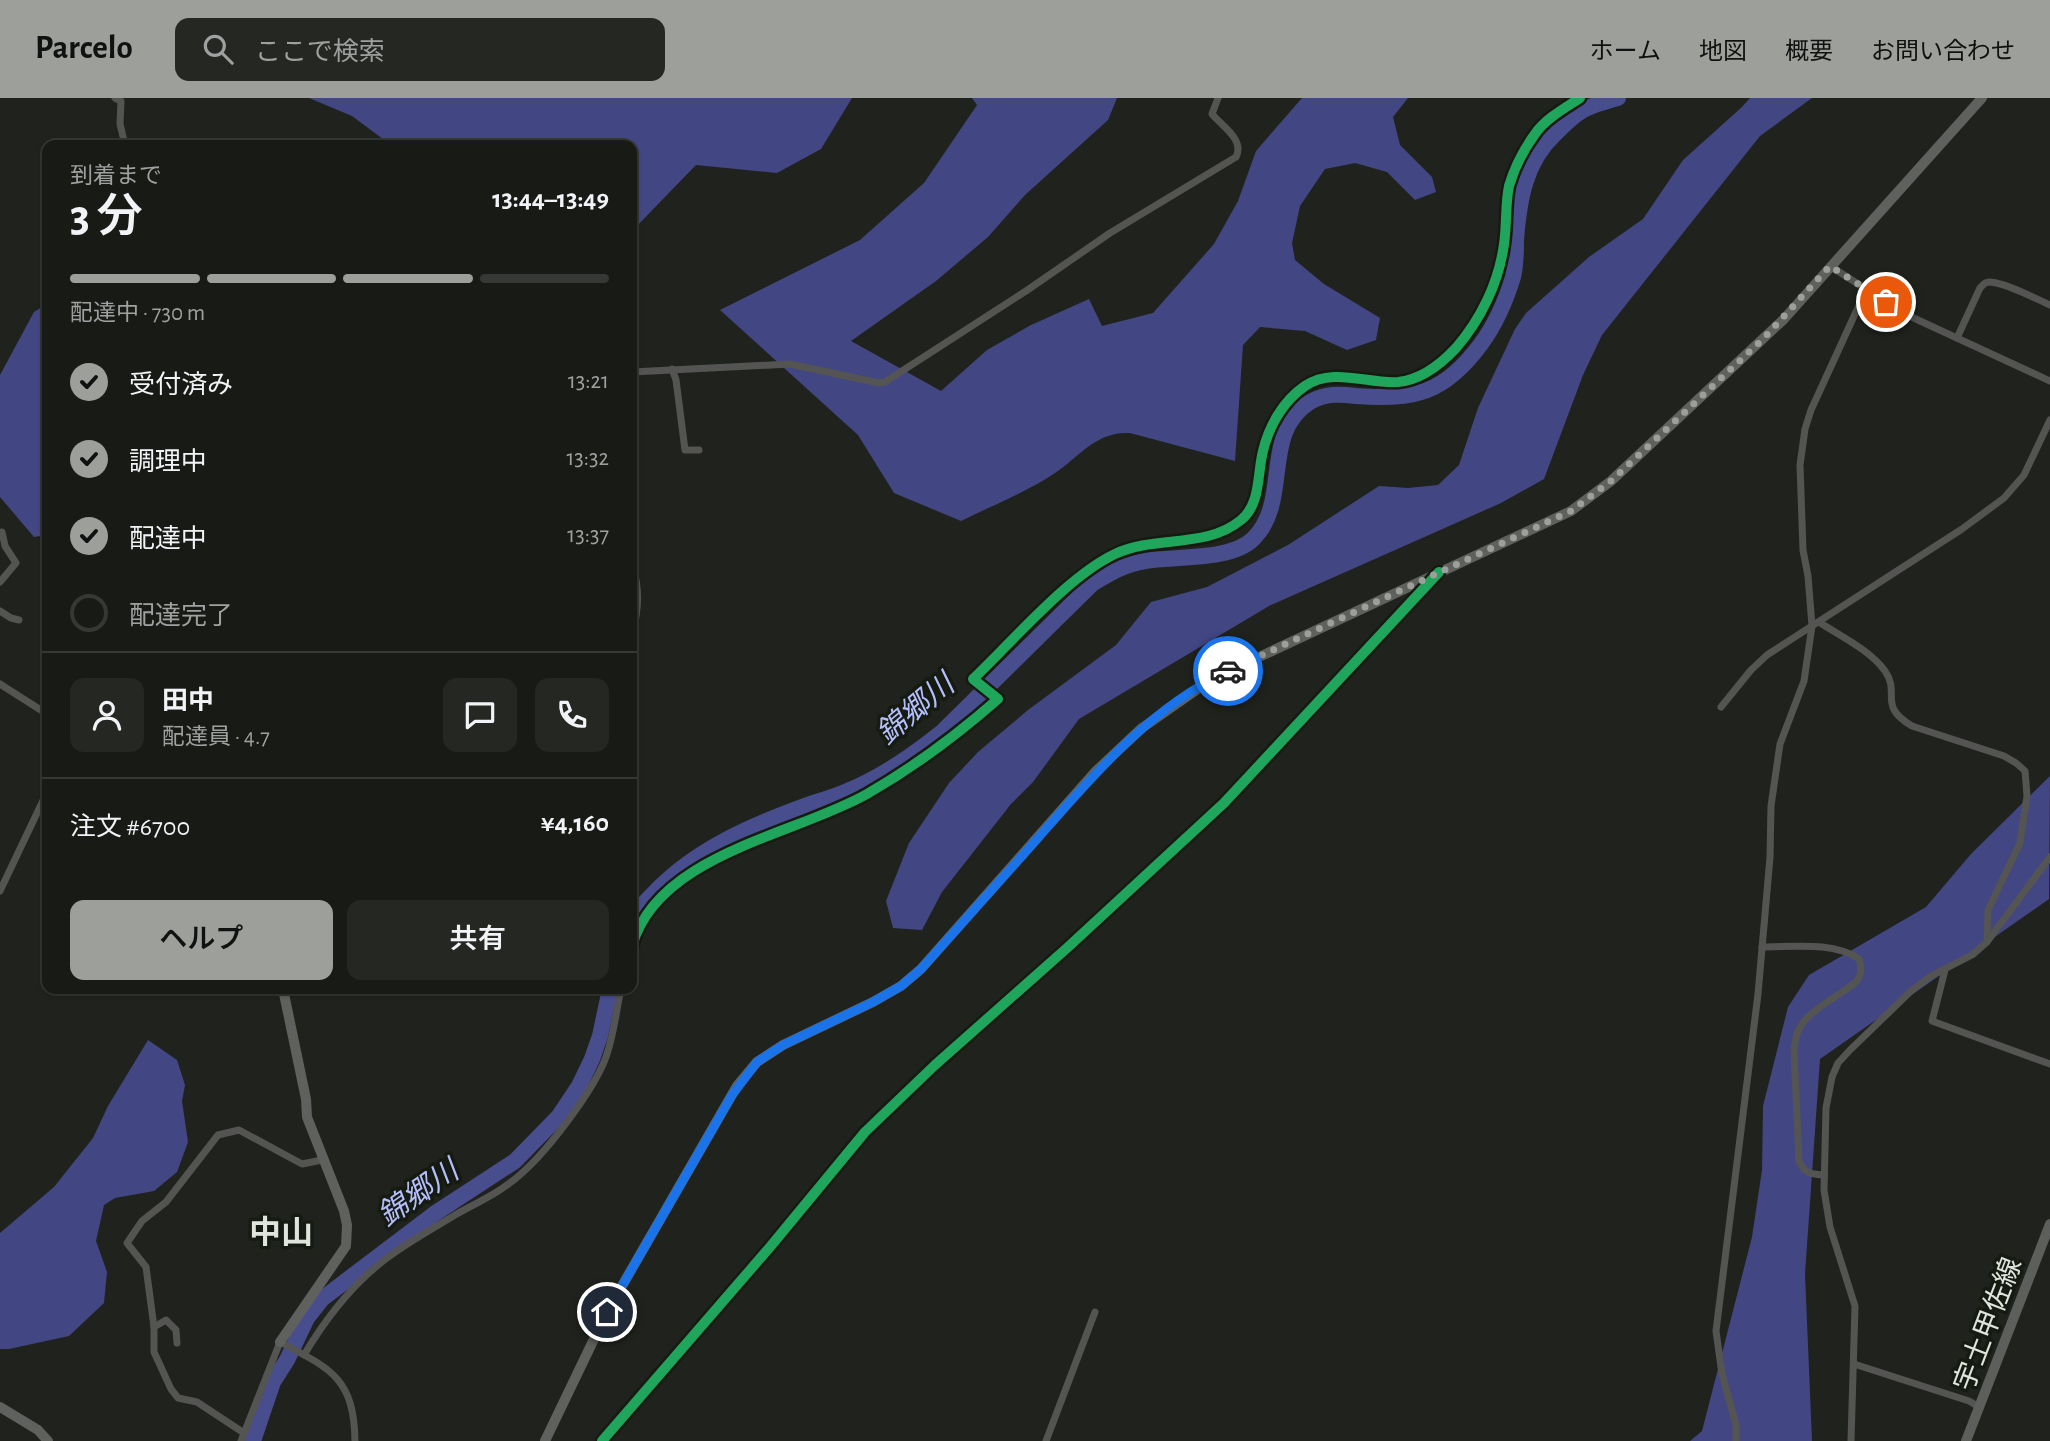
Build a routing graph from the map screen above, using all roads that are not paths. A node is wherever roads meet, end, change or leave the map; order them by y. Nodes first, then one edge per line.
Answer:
1 (115, 98) edge
2 (1218, 98) edge
3 (1580, 98) edge
4 (1982, 98) edge
5 (124, 140) edge
6 (1830, 266) junction
7 (1866, 290) junction
8 (2050, 304) edge
9 (1957, 338) junction
10 (672, 369) junction
11 (637, 372) edge
12 (2050, 381) edge
13 (2050, 420) edge
14 (699, 450) dead end
15 (2, 532) edge
16 (1439, 572) junction
17 (637, 580) edge
18 (0, 582) edge
19 (0, 611) edge
20 (637, 612) edge
21 (19, 620) dead end
22 (1815, 624) junction
23 (0, 684) edge
24 (1721, 707) dead end
25 (42, 711) edge
26 (42, 803) edge
27 (2050, 857) edge
28 (0, 891) edge
29 (637, 930) edge
30 (1987, 942) junction
31 (1762, 947) junction
32 (1945, 970) junction
33 (284, 994) edge
34 (620, 994) edge
35 (2050, 1064) edge
36 (322, 1160) junction
37 (1824, 1175) junction
38 (2050, 1224) edge
39 (1095, 1312) dead end
40 (154, 1327) junction
41 (281, 1342) junction
42 (177, 1343) dead end
43 (304, 1354) junction
44 (1854, 1364) junction
45 (0, 1407) edge
46 (1979, 1407) junction
47 (243, 1437) edge
48 (48, 1441) edge
49 (355, 1441) edge
50 (545, 1441) edge
51 (602, 1441) edge
52 (1046, 1441) edge
53 (1736, 1441) edge
54 (1851, 1441) edge
55 (1966, 1441) edge

1 - 5 street
2 - 10 street
3 - 29 street
4 - 6 main road
6 - 7 street
6 - 16 main road
7 - 9 street
7 - 22 street
8 - 9 street
9 - 12 street
10 - 11 street
10 - 14 street
13 - 22 street
15 - 18 street
16 - 50 main road
16 - 51 street
17 - 20 street
19 - 21 street
22 - 24 street
22 - 30 street
22 - 31 street
23 - 25 street
26 - 28 street
27 - 30 street
30 - 32 street
31 - 37 street
31 - 53 street
32 - 35 street
32 - 37 street
33 - 36 main road
34 - 43 street
36 - 40 street
36 - 41 main road
37 - 44 street
38 - 46 main road, 宇土甲佐線
39 - 52 street
40 - 42 street
40 - 47 street
41 - 43 street
41 - 47 street
43 - 49 street
44 - 46 street
44 - 54 street
45 - 48 main road
46 - 55 main road, 宇土甲佐線

